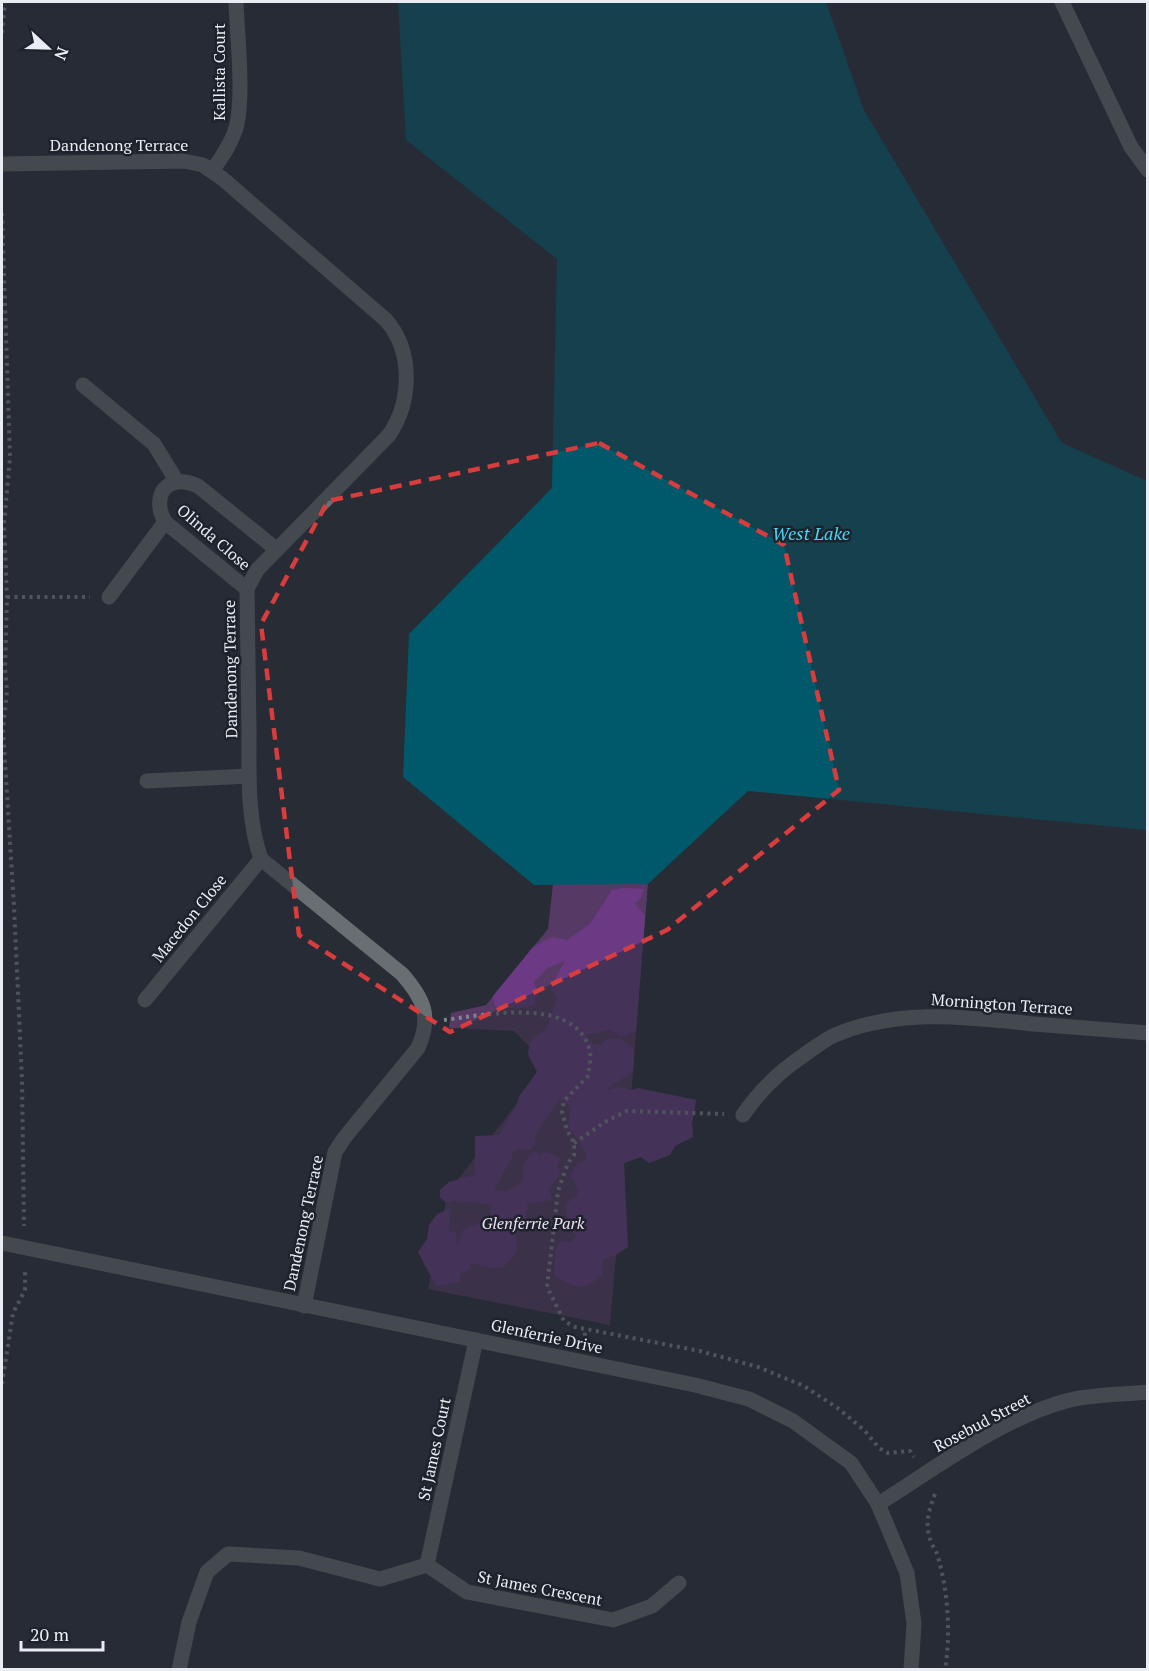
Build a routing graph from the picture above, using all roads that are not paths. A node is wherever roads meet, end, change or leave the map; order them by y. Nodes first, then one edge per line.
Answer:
1 (236, 2) edge
2 (1062, 2) edge
3 (2, 164) edge
4 (1148, 170) edge
5 (212, 171) junction
6 (83, 385) dead end
7 (176, 480) junction
8 (165, 522) junction
9 (276, 549) junction
10 (248, 590) junction
11 (109, 597) road end
12 (249, 776) junction
13 (147, 781) dead end
14 (261, 859) junction
15 (146, 1000) dead end
16 (1148, 1033) edge
17 (743, 1115) road end
18 (2, 1243) edge
19 (304, 1306) junction
20 (476, 1340) junction
21 (1148, 1392) edge
22 (878, 1504) junction
23 (427, 1565) junction
24 (679, 1583) dead end
25 (179, 1670) edge
26 (911, 1670) edge

1 - 5 street, Kallista Court
2 - 4 street
3 - 5 street, Dandenong Terrace
5 - 9 street, Dandenong Terrace
6 - 7 street, Olinda Close
7 - 8 street, Olinda Close
7 - 9 street, Olinda Close
8 - 10 street, Olinda Close
8 - 11 street
9 - 10 street, Dandenong Terrace
10 - 12 street, Dandenong Terrace
12 - 13 street
12 - 14 street, Dandenong Terrace
14 - 15 street, Macedon Close
14 - 19 street, Dandenong Terrace
16 - 17 street, Mornington Terrace
18 - 19 street, Glenferrie Drive
19 - 20 street, Glenferrie Drive
20 - 22 street, Glenferrie Drive
20 - 23 street, St James Court
21 - 22 street, Rosebud Street
22 - 26 street, Glenferrie Drive
23 - 24 street, St James Crescent
23 - 25 street

